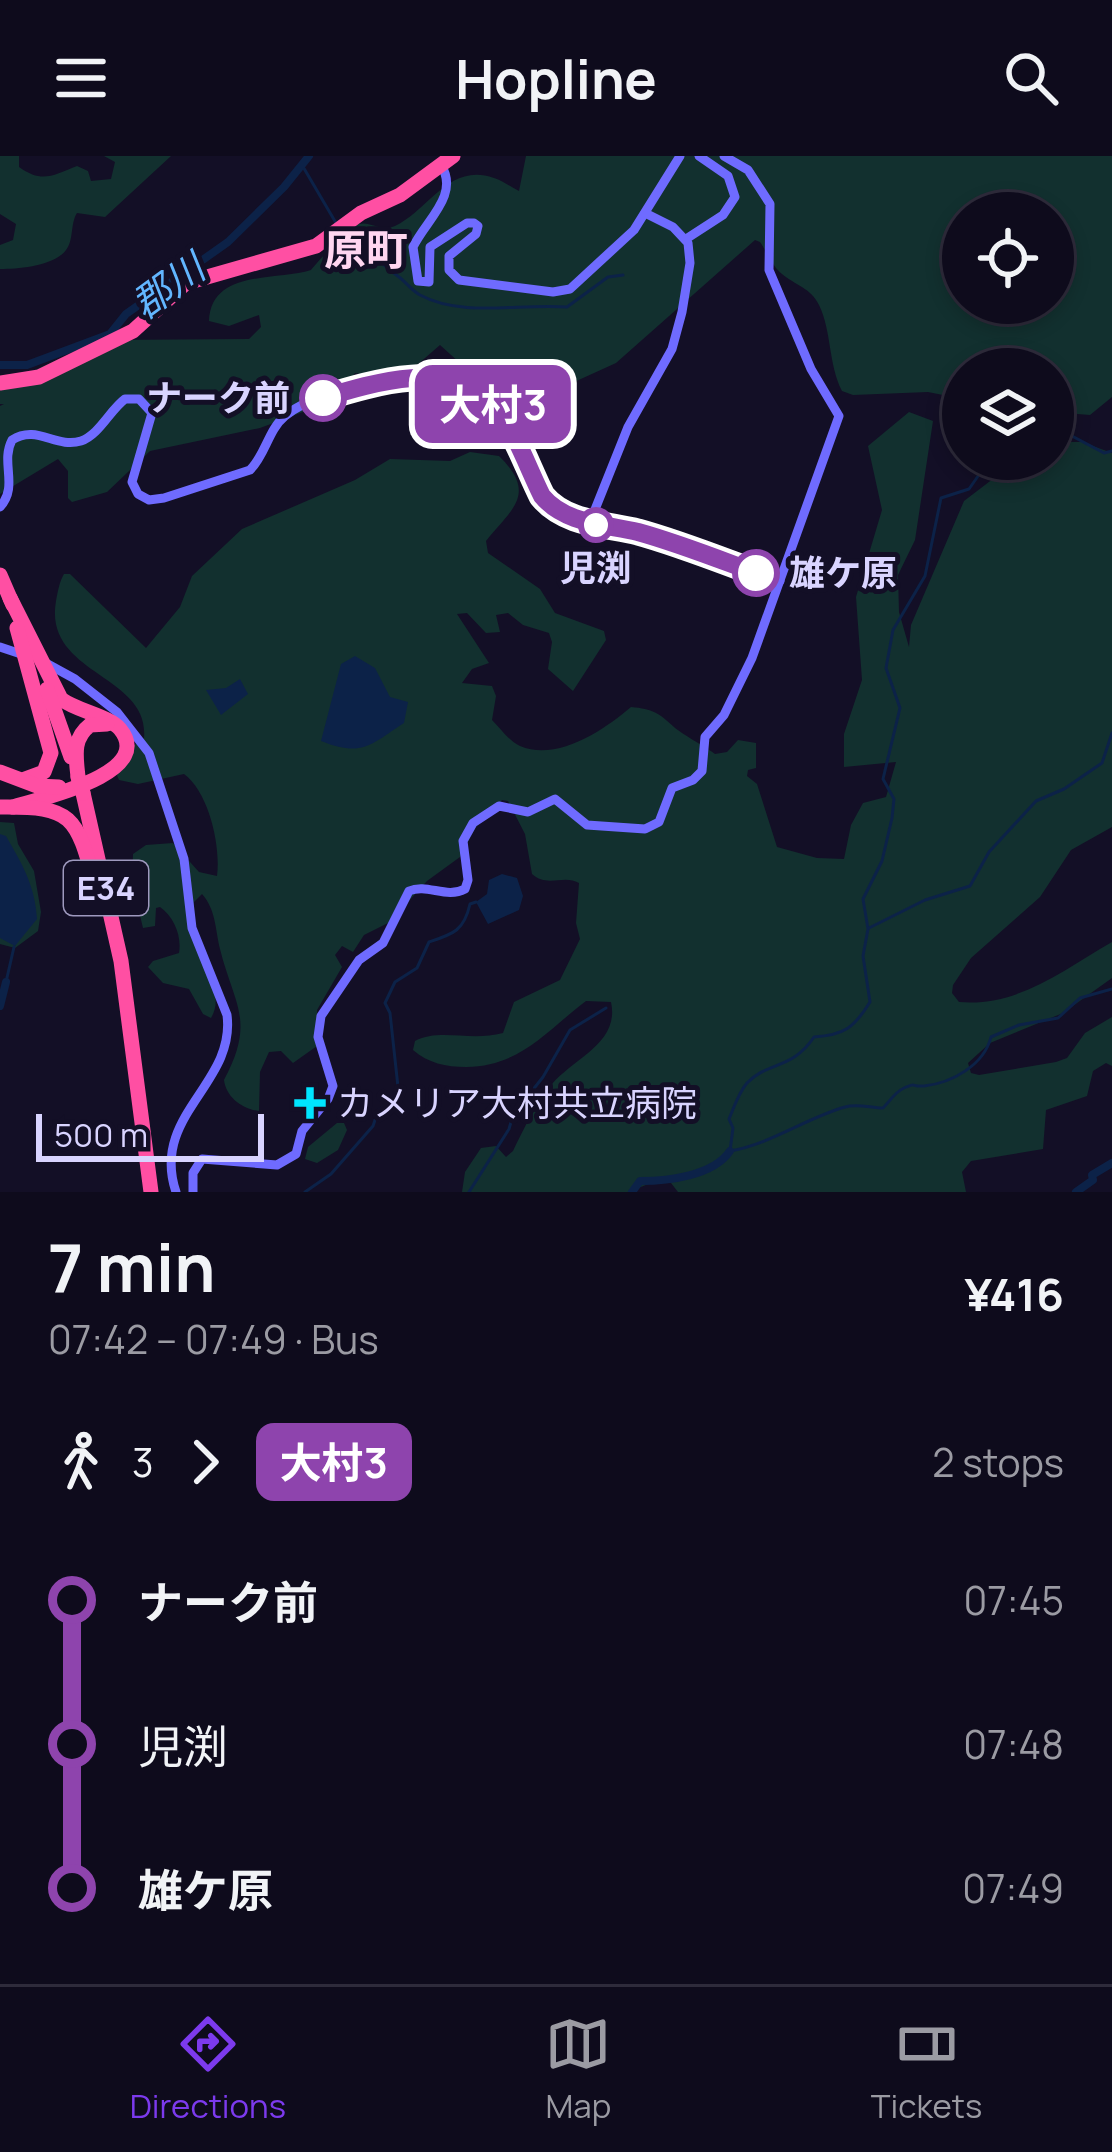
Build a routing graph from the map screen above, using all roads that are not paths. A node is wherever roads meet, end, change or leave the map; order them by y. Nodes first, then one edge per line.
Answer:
1 (680, 156) edge
2 (699, 156) edge
3 (724, 156) edge
4 (447, 161) edge
5 (645, 213) junction
6 (686, 239) junction
7 (0, 383) edge
8 (0, 507) edge
9 (590, 522) junction
10 (0, 575) edge
11 (780, 581) junction
12 (5, 593) edge
13 (17, 628) junction
14 (0, 647) edge
15 (18, 653) dead end
16 (44, 662) dead end
17 (8, 774) edge
18 (77, 786) junction
19 (7, 807) edge
20 (116, 963) junction
21 (122, 984) junction
22 (148, 1192) edge
23 (176, 1192) edge
24 (193, 1192) edge

1 - 5 street
2 - 6 street
3 - 11 street
4 - 5 street
4 - 7 highway
5 - 6 street
6 - 9 street
8 - 9 street
9 - 11 street
10 - 12 highway, E34
11 - 24 street
12 - 13 highway, E34
12 - 18 highway, E34
12 - 19 highway
13 - 17 highway
13 - 18 highway, E34
14 - 15 street
16 - 23 street
17 - 18 highway
18 - 20 highway, E34
18 - 21 highway, E34
19 - 20 highway
20 - 21 highway, E34
21 - 22 highway, E34

